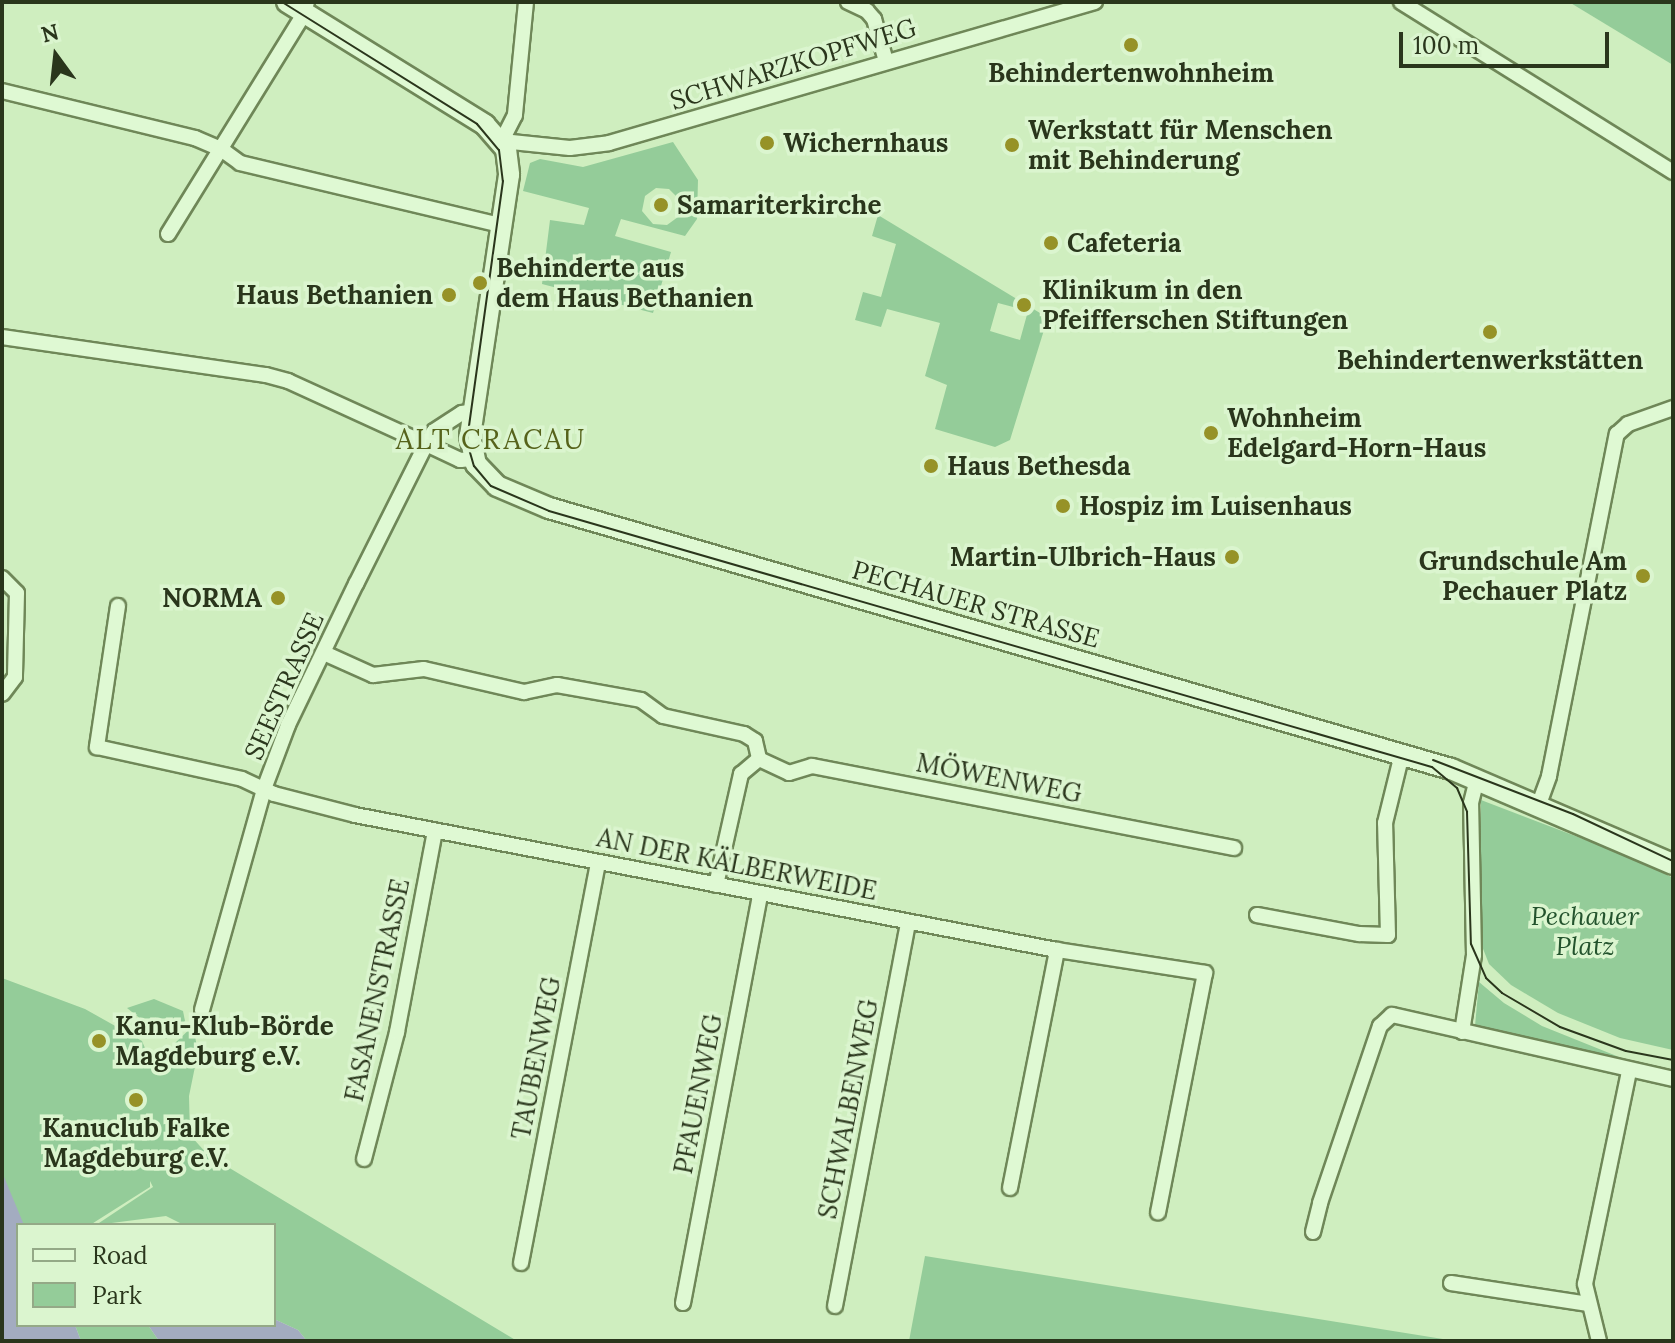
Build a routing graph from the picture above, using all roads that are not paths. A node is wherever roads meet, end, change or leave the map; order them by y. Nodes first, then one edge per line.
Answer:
1 (526, 2) edge
2 (848, 2) edge
3 (1095, 2) edge
4 (1401, 2) edge
5 (299, 6) edge
6 (886, 61) junction
7 (2, 91) edge
8 (502, 141) junction
9 (221, 149) junction
10 (1673, 172) edge
11 (501, 225) junction
12 (168, 234) dead end
13 (2, 337) edge
14 (1673, 408) edge
15 (474, 411) junction
16 (426, 444) junction
17 (474, 459) junction
18 (2, 578) edge
19 (118, 606) dead end
20 (324, 653) junction
21 (2, 694) edge
22 (1402, 754) junction
23 (759, 759) junction
24 (1477, 779) junction
25 (264, 789) junction
26 (1539, 804) junction
27 (435, 831) junction
28 (1234, 848) dead end
29 (598, 862) junction
30 (1673, 864) edge
31 (716, 885) junction
32 (760, 894) junction
33 (1257, 915) dead end
34 (908, 922) junction
35 (1057, 950) junction
36 (202, 1010) dead end
37 (1462, 1032) junction
38 (1629, 1071) junction
39 (1673, 1079) edge
40 (364, 1159) dead end
41 (1010, 1188) dead end
42 (1158, 1212) dead end
43 (1313, 1232) dead end
44 (521, 1263) dead end
45 (1451, 1283) dead end
46 (683, 1303) dead end
47 (1588, 1304) junction
48 (835, 1306) dead end
49 (1599, 1341) edge

1 - 8 street
2 - 6 street
3 - 6 street, SCHWARZKOPFWEG
4 - 10 street
5 - 8 main road
5 - 9 street
6 - 8 street, SCHWARZKOPFWEG
7 - 9 street
8 - 11 main road
9 - 11 street
9 - 12 street
11 - 15 main road
13 - 16 street
14 - 26 street
15 - 16 street
15 - 17 main road
16 - 17 street
16 - 20 street, SEESTRASSE
17 - 22 main road, PECHAUER STRASSE
18 - 21 street
19 - 25 street, AN DER KÄLBERWEIDE
20 - 23 street
20 - 25 street, SEESTRASSE
22 - 24 main road, PECHAUER STRASSE
22 - 33 street
23 - 28 street, MÖWENWEG
23 - 31 street
24 - 26 main road
24 - 37 street
25 - 27 street, AN DER KÄLBERWEIDE
25 - 36 street, SEESTRASSE
26 - 30 main road
27 - 29 street, AN DER KÄLBERWEIDE
27 - 40 street, FASANENSTRASSE
29 - 31 street, AN DER KÄLBERWEIDE
29 - 44 street, TAUBENWEG
31 - 32 street, AN DER KÄLBERWEIDE
32 - 34 street, AN DER KÄLBERWEIDE
32 - 46 street, PFAUENWEG
34 - 35 street, AN DER KÄLBERWEIDE
34 - 48 street, SCHWALBENWEG
35 - 41 street
35 - 42 street, AN DER KÄLBERWEIDE
37 - 38 street
37 - 43 street
38 - 39 street
38 - 47 street
45 - 47 street
47 - 49 street

